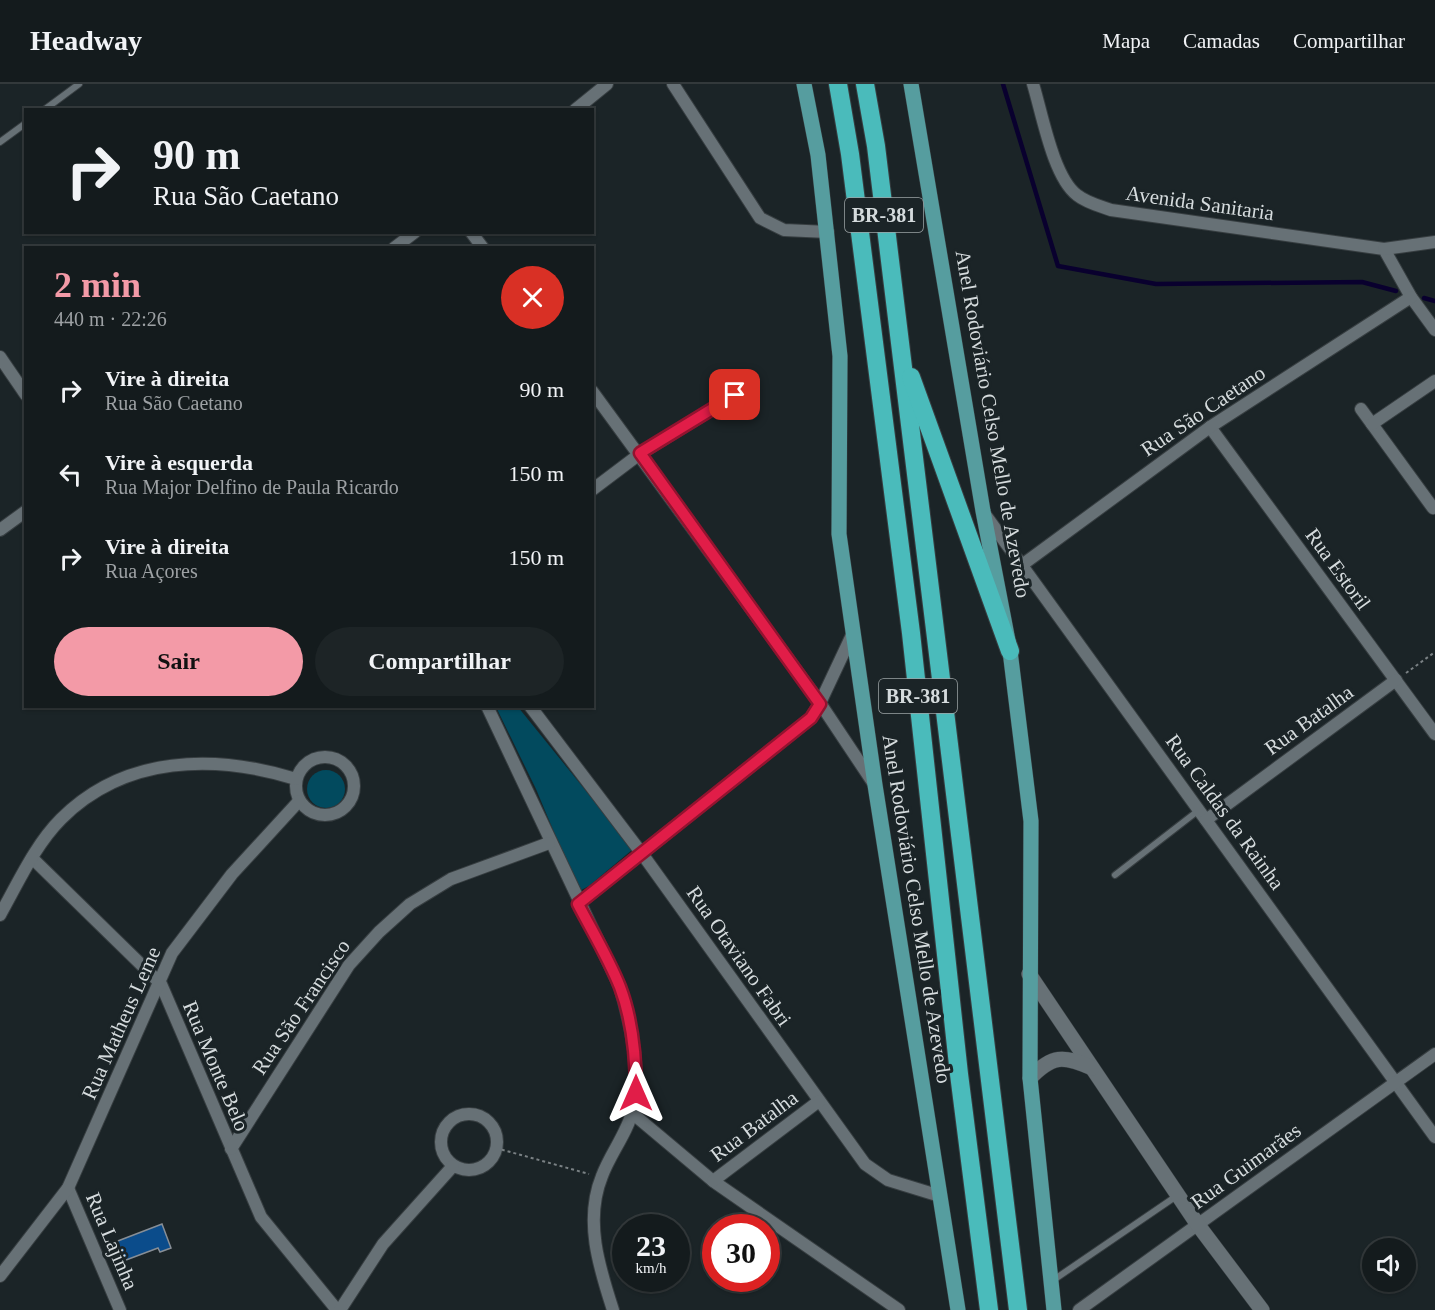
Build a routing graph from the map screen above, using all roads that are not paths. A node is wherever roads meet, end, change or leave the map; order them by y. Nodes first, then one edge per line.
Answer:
1 (79, 84) edge
2 (608, 84) edge
3 (673, 84) edge
4 (804, 84) edge
5 (838, 84) edge
6 (865, 84) edge
7 (911, 84) edge
8 (1033, 84) edge
9 (47, 108) edge
10 (578, 108) edge
11 (24, 124) edge
12 (0, 142) edge
13 (828, 232) junction
14 (412, 234) edge
15 (1435, 242) edge
16 (397, 246) edge
17 (1384, 249) junction
18 (1411, 297) junction
19 (1435, 330) edge
20 (900, 347) junction
21 (0, 357) edge
22 (1435, 381) edge
23 (24, 392) edge
24 (594, 394) edge
25 (735, 395) dead end
26 (1361, 409) dead end
27 (1372, 424) junction
28 (1210, 427) junction
29 (640, 453) junction
30 (594, 488) edge
31 (1435, 507) edge
32 (983, 511) junction
33 (24, 512) edge
34 (0, 530) edge
35 (1022, 565) junction
36 (852, 635) junction
37 (1010, 651) junction
38 (1396, 680) junction
39 (820, 704) junction
40 (488, 708) edge
41 (532, 708) edge
42 (1435, 734) edge
43 (296, 779) junction
44 (874, 785) junction
45 (299, 801) junction
46 (1203, 815) junction
47 (549, 843) junction
48 (643, 855) junction
49 (32, 858) junction
50 (1115, 875) dead end
51 (578, 904) junction
52 (0, 915) edge
53 (1029, 974) junction
54 (160, 984) junction
55 (1435, 1054) edge
56 (1092, 1068) junction
57 (1030, 1078) junction
58 (1396, 1082) junction
59 (819, 1101) junction
60 (632, 1113) junction
61 (1435, 1137) edge
62 (231, 1149) junction
63 (453, 1166) junction
64 (713, 1181) junction
65 (68, 1188) junction
66 (1178, 1195) junction
67 (940, 1196) junction
68 (1198, 1225) junction
69 (0, 1276) edge
70 (1050, 1282) junction
71 (120, 1310) edge
72 (338, 1310) edge
73 (613, 1310) edge
74 (899, 1310) edge
75 (958, 1310) edge
76 (989, 1310) edge
77 (1018, 1310) edge
78 (1054, 1310) edge
79 (1079, 1310) edge
80 (1262, 1310) edge

1 - 9 lane
2 - 10 street
3 - 13 street
4 - 13 main road, Anel Rodoviário Celso Mello de Azevedo
5 - 76 highway, Anel Rodoviário Celso Mello de Azevedo / BR-381
6 - 20 highway, BR-381
7 - 32 main road, Anel Rodoviário Celso Mello de Azevedo
8 - 17 street, Avenida Sanitaria
11 - 12 lane
13 - 36 main road, Anel Rodoviário Celso Mello de Azevedo
14 - 16 street
15 - 17 street, Avenida Sanitaria
17 - 18 street
18 - 19 street
18 - 28 street, Rua São Caetano
20 - 37 highway
20 - 77 highway, BR-381
21 - 23 street
22 - 27 street
24 - 29 street
25 - 29 street
26 - 27 street
27 - 31 street
28 - 35 street, Rua São Caetano
28 - 38 street, Rua Estoril
29 - 30 street
29 - 39 street
32 - 35 street, Rua Caldas da Rainha
32 - 37 main road, Anel Rodoviário Celso Mello de Azevedo
33 - 34 street
35 - 46 street, Rua Caldas da Rainha
36 - 39 street
36 - 44 main road, Anel Rodoviário Celso Mello de Azevedo
37 - 53 main road, Anel Rodoviário Celso Mello de Azevedo
38 - 42 street, Rua Estoril
38 - 46 street, Rua Batalha
39 - 44 street
39 - 48 street
40 - 47 street
41 - 48 street, Rua Otaviano Fabri
43 - 45 street
43 - 45 street
43 - 49 street
44 - 67 main road, Anel Rodoviário Celso Mello de Azevedo
45 - 54 street, Rua Matheus Leme
46 - 50 lane
46 - 58 street, Rua Caldas da Rainha
47 - 51 street
47 - 62 street, Rua São Francisco
48 - 51 street
48 - 59 street, Rua Otaviano Fabri
49 - 52 street
49 - 54 street, Rua Monte Belo
51 - 60 street
53 - 56 street
53 - 57 main road, Anel Rodoviário Celso Mello de Azevedo
54 - 62 street, Rua Monte Belo
54 - 65 street, Rua Matheus Leme
55 - 58 street, Rua Guimarães
56 - 57 street
56 - 66 street
57 - 70 main road, Anel Rodoviário Celso Mello de Azevedo
58 - 61 street, Rua Caldas da Rainha
58 - 68 street, Rua Guimarães
59 - 64 street, Rua Batalha
59 - 67 street, Rua Otaviano Fabri
60 - 64 street
60 - 73 street
62 - 72 street, Rua Monte Belo
63 - 63 street
63 - 72 street
64 - 74 street
65 - 69 street, Rua Matheus Leme
65 - 71 street, Rua Lajinha
66 - 68 street
66 - 70 lane
67 - 75 main road, Anel Rodoviário Celso Mello de Azevedo
68 - 79 street, Rua Guimarães
68 - 80 street
70 - 78 main road, Anel Rodoviário Celso Mello de Azevedo

